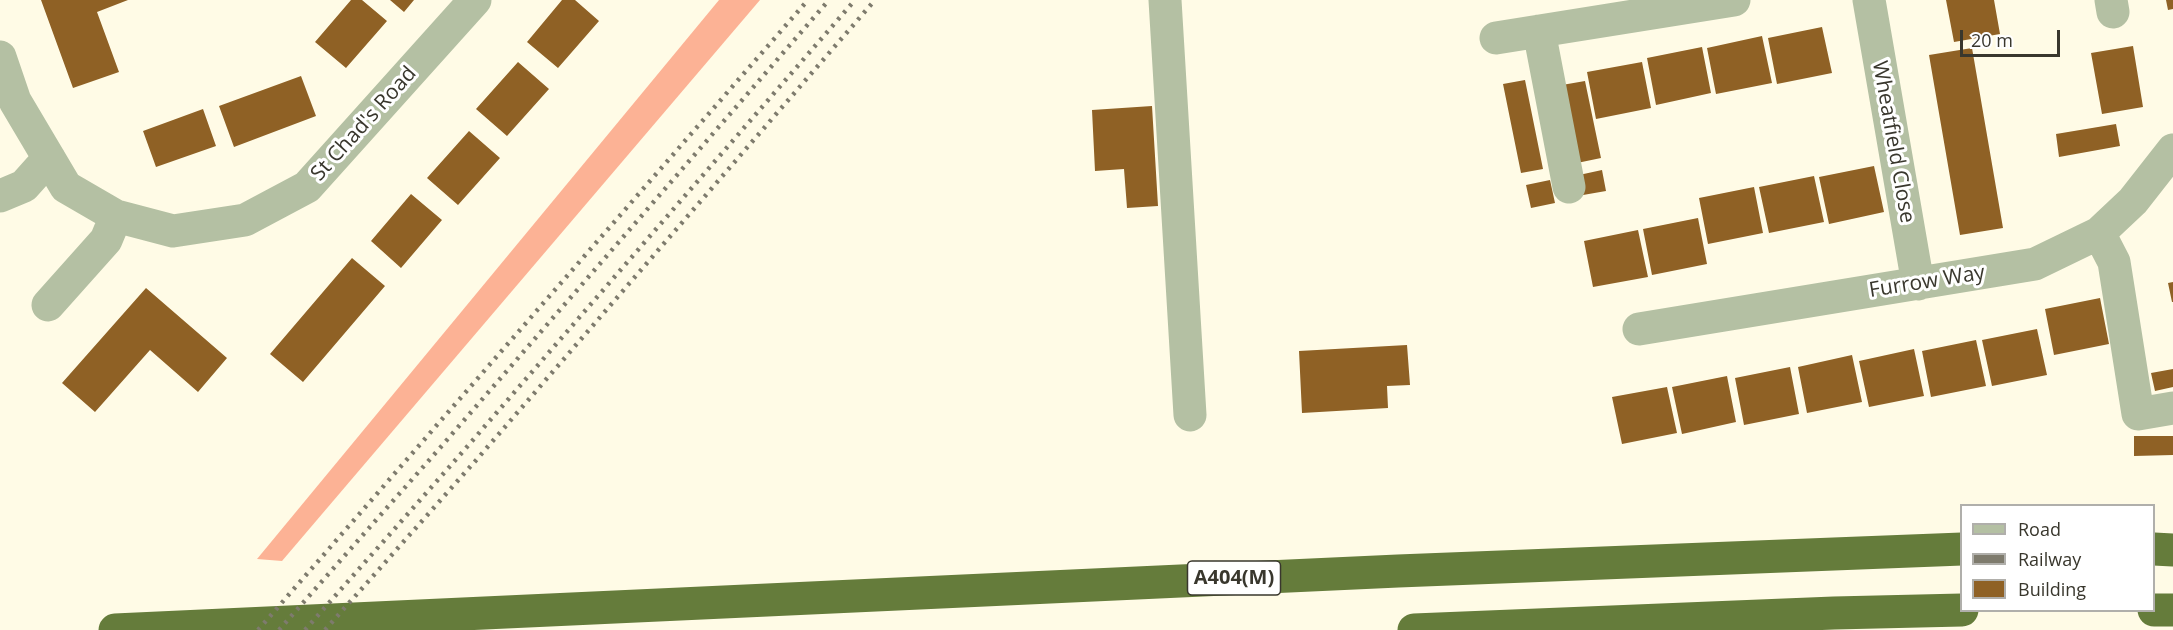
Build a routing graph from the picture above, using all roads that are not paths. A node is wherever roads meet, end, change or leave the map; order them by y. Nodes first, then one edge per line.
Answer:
1 (475, 0) edge
2 (1165, 0) edge
3 (1734, 0) edge
4 (1869, 0) edge
5 (1539, 31) junction
6 (1496, 38) dead end
7 (0, 57) edge
8 (2173, 150) edge
9 (49, 158) junction
10 (1569, 188) dead end
11 (0, 196) edge
12 (116, 216) junction
13 (2099, 233) junction
14 (1918, 284) junction
15 (48, 305) dead end
16 (1639, 329) dead end
17 (2173, 408) edge
18 (1190, 415) dead end
19 (1960, 549) edge
20 (2155, 549) edge
21 (2173, 550) edge
22 (1960, 610) edge
23 (2155, 610) edge
24 (2173, 610) edge
25 (115, 630) edge
26 (1414, 630) edge

1 - 12 street, St Chad's Road
2 - 18 street
3 - 5 street
4 - 14 street, Wheatfield Close
5 - 6 street
5 - 10 street
7 - 9 street, St Chad's Road
8 - 13 street, Furrow Way
9 - 11 street
9 - 12 street, St Chad's Road
12 - 15 street
13 - 14 street, Furrow Way
13 - 17 street
14 - 16 street, Furrow Way
19 - 25 highway, A404(M)
20 - 21 highway
22 - 26 highway
23 - 24 highway

